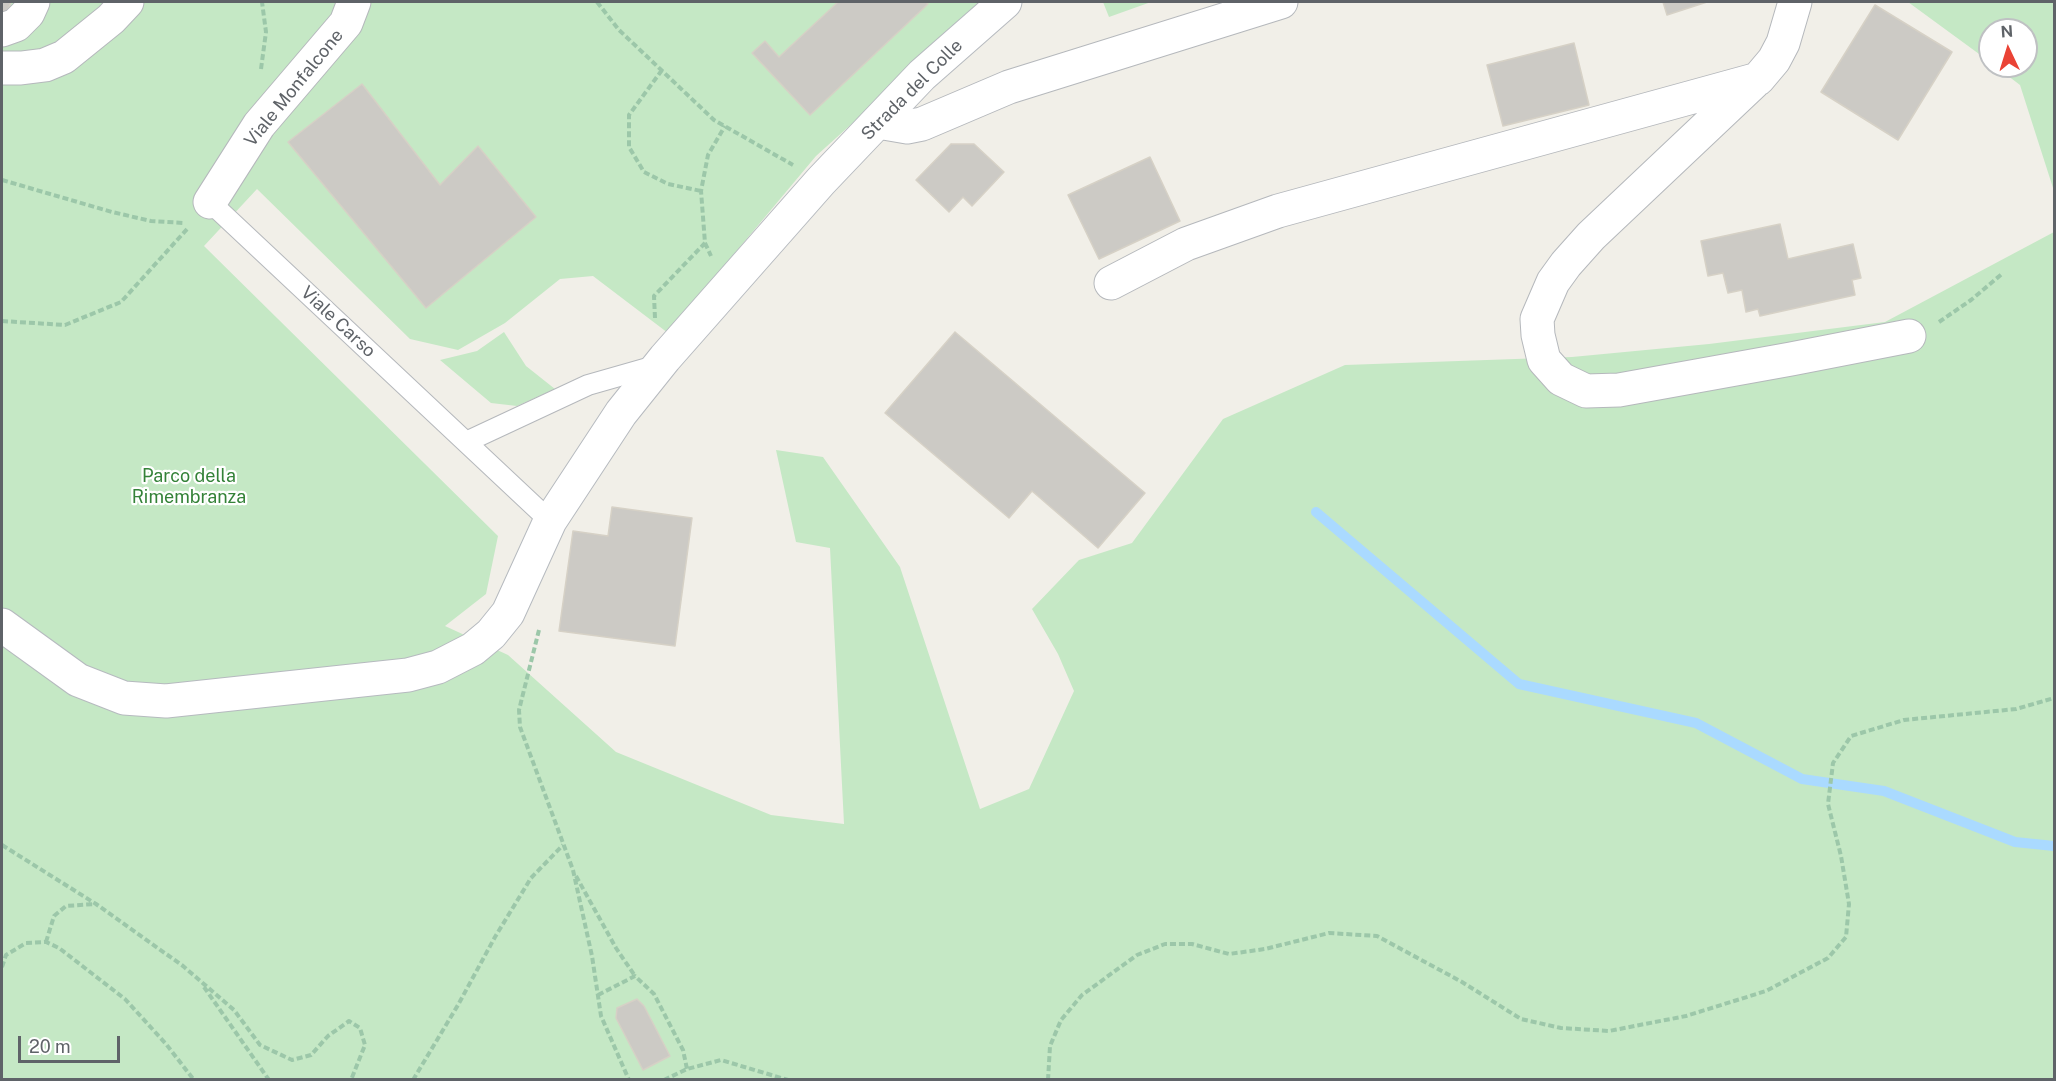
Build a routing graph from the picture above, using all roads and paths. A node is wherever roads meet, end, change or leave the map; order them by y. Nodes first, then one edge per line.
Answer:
1 (33, 2) edge
2 (127, 2) edge
3 (354, 2) edge
4 (597, 2) edge
5 (1005, 2) edge
6 (1281, 2) edge
7 (1795, 2) edge
8 (2, 30) edge
9 (2, 68) edge
10 (662, 70) junction
11 (1758, 79) junction
12 (878, 122) junction
13 (725, 126) junction
14 (2, 180) edge
15 (821, 181) junction
16 (701, 191) junction
17 (201, 213) junction
18 (705, 243) junction
19 (713, 260) dead end
20 (2003, 273) dead end
21 (1111, 283) dead end
22 (654, 296) dead end
23 (2, 321) edge
24 (1910, 336) joint
25 (659, 365) junction
26 (466, 442) junction
27 (550, 521) junction
28 (541, 622) dead end
29 (2, 625) edge
30 (2055, 698) edge
31 (2, 845) edge
32 (563, 845) junction
33 (573, 870) junction
34 (96, 904) junction
35 (46, 942) junction
36 (2, 967) edge
37 (635, 976) junction
38 (200, 981) junction
39 (597, 995) junction
40 (687, 1069) junction
41 (194, 1080) edge
42 (269, 1080) edge
43 (351, 1080) edge
44 (413, 1080) edge
45 (630, 1080) edge
46 (664, 1080) edge
47 (788, 1080) edge
48 (1048, 1080) edge

1 - 8 street
2 - 9 street
3 - 17 street, Viale Monfalcone
4 - 10 path
5 - 12 street, Strada del Colle
6 - 12 street
7 - 11 street
10 - 13 path
10 - 16 path
11 - 21 street
11 - 24 street
12 - 15 street, Strada del Colle
13 - 15 path
13 - 16 path
14 - 17 path
15 - 25 street, Strada del Colle
16 - 18 path
17 - 23 path
17 - 26 lane, Viale Carso
18 - 19 path
18 - 22 path
20 - 24 path
25 - 26 lane
25 - 27 street, Strada del Colle
26 - 27 lane, Viale Carso
27 - 29 street, Strada del Colle
28 - 32 path
30 - 48 path
31 - 34 path
32 - 33 path
32 - 44 path
33 - 37 path
33 - 39 path
34 - 35 path
34 - 38 path
35 - 36 path
35 - 41 path
37 - 39 path
37 - 40 path
38 - 42 path
38 - 43 path
39 - 45 path
40 - 46 path
40 - 47 path

